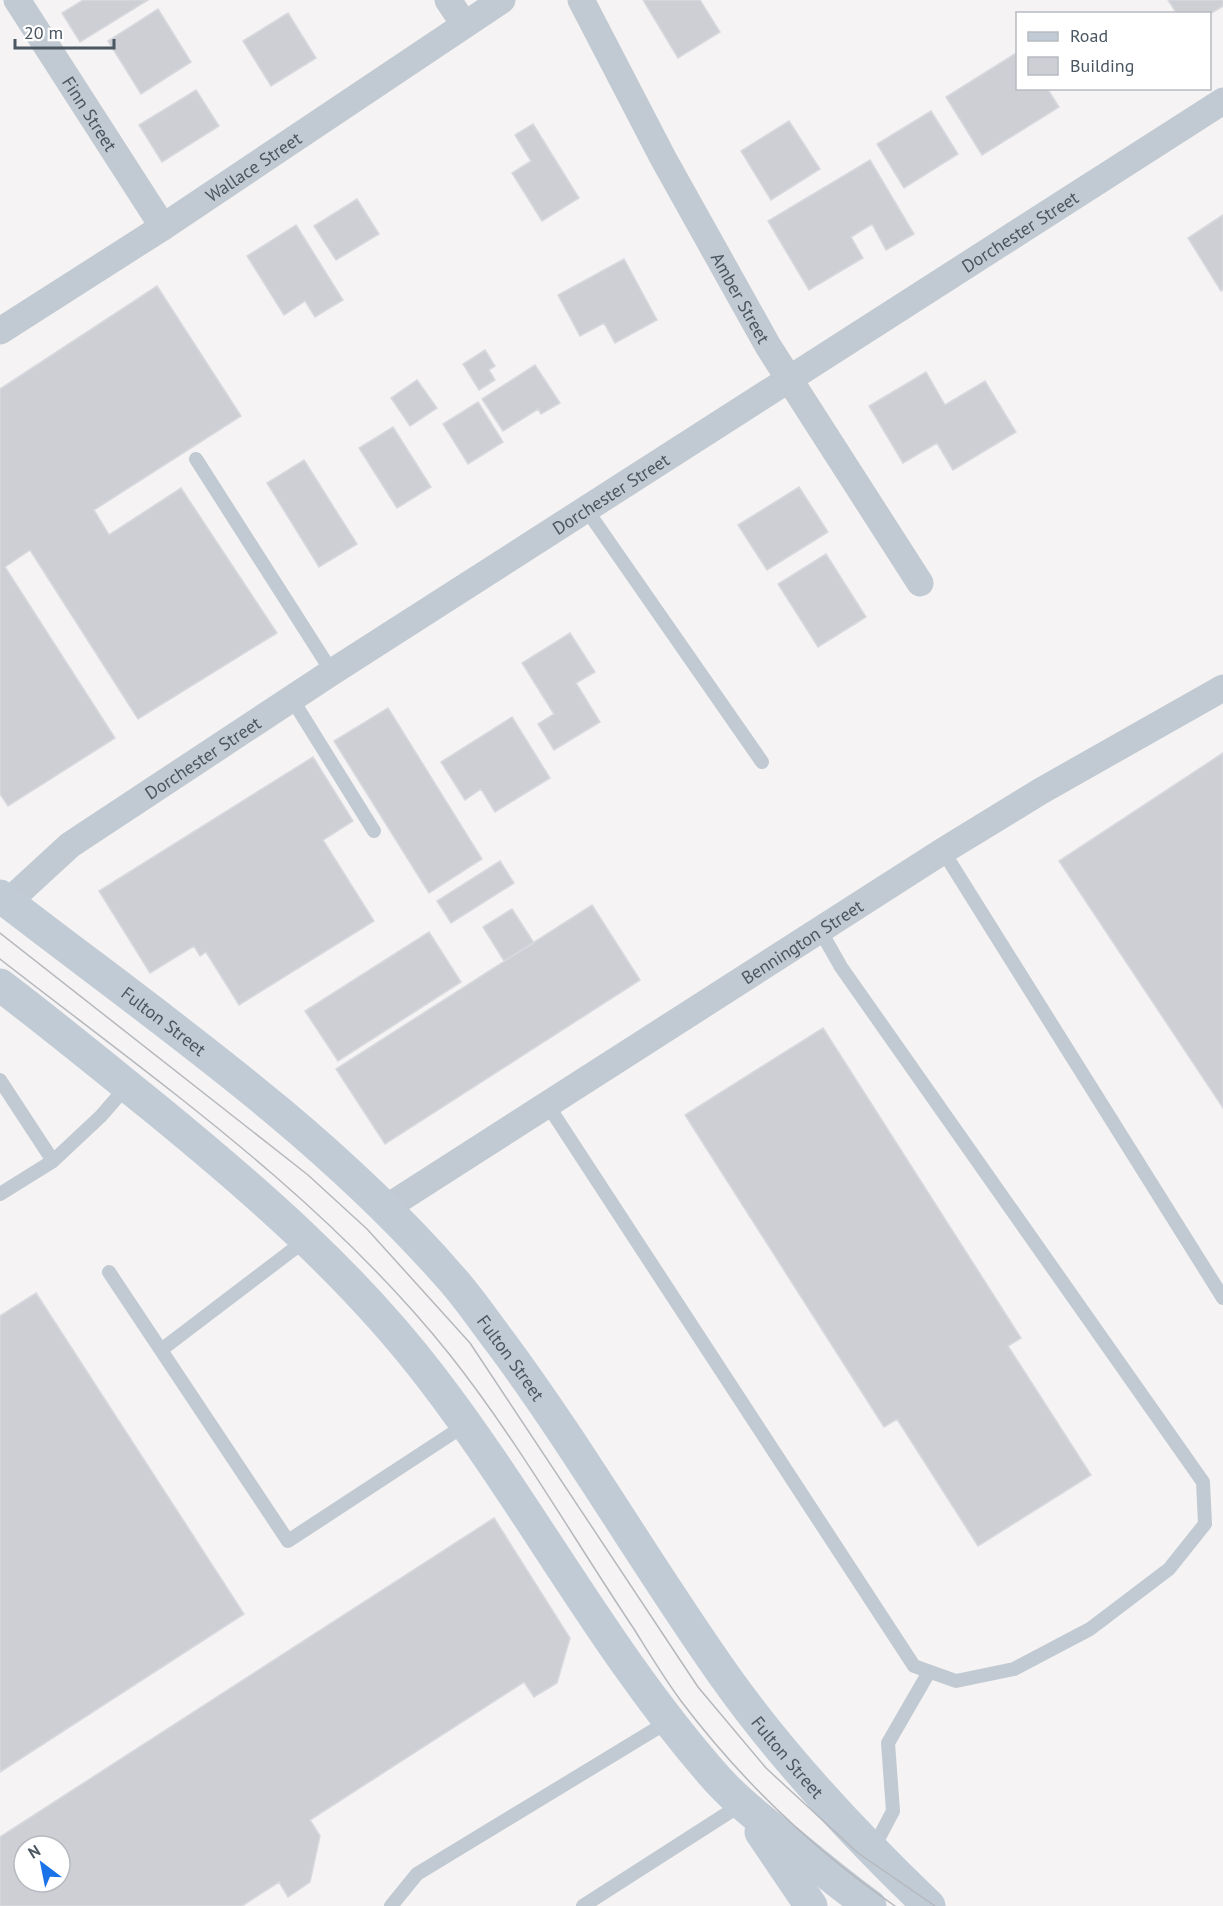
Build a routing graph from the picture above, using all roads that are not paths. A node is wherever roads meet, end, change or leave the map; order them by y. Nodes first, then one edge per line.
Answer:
1 (17, 0) edge
2 (448, 0) edge
3 (502, 0) edge
4 (581, 0) edge
5 (464, 24) junction
6 (1223, 100) edge
7 (163, 227) junction
8 (0, 331) edge
9 (788, 379) junction
10 (196, 459) dead end
11 (586, 509) junction
12 (920, 583) dead end
13 (332, 672) junction
14 (1223, 688) edge
15 (292, 699) junction
16 (762, 762) dead end
17 (374, 831) dead end
18 (943, 851) junction
19 (4, 899) edge
20 (820, 930) junction
21 (0, 985) edge
22 (0, 1080) edge
23 (127, 1086) junction
24 (547, 1104) junction
25 (53, 1161) junction
26 (0, 1194) edge
27 (386, 1208) junction
28 (307, 1239) junction
29 (110, 1272) dead end
30 (1223, 1298) edge
31 (161, 1350) junction
32 (465, 1425) junction
33 (929, 1672) junction
34 (669, 1721) junction
35 (742, 1804) junction
36 (872, 1851) junction
37 (390, 1906) edge
38 (584, 1906) edge
39 (812, 1906) edge
40 (870, 1906) edge
41 (929, 1906) edge

1 - 7 street, Finn Street
2 - 5 street
3 - 5 street, Wallace Street
4 - 9 street, Amber Street
5 - 7 street, Wallace Street
6 - 9 street, Dorchester Street
7 - 8 street, Wallace Street
9 - 11 street, Dorchester Street
9 - 12 street, Amber Street
10 - 13 lane
11 - 13 street, Dorchester Street
11 - 16 lane
13 - 15 street, Dorchester Street
14 - 18 street, Bennington Street
15 - 17 lane
15 - 19 street, Dorchester Street
18 - 20 street, Bennington Street
18 - 30 lane
19 - 27 main road, Fulton Street
20 - 24 street, Bennington Street
20 - 33 lane
21 - 23 main road
22 - 25 lane
23 - 25 lane
23 - 28 main road
24 - 27 street, Bennington Street
24 - 33 lane
25 - 26 lane
27 - 36 main road, Fulton Street
28 - 31 lane
28 - 32 main road
29 - 31 lane
31 - 32 lane
32 - 34 main road
33 - 36 lane
34 - 35 main road
34 - 37 lane
35 - 38 lane
35 - 39 main road
35 - 40 main road
36 - 41 main road, Fulton Street

